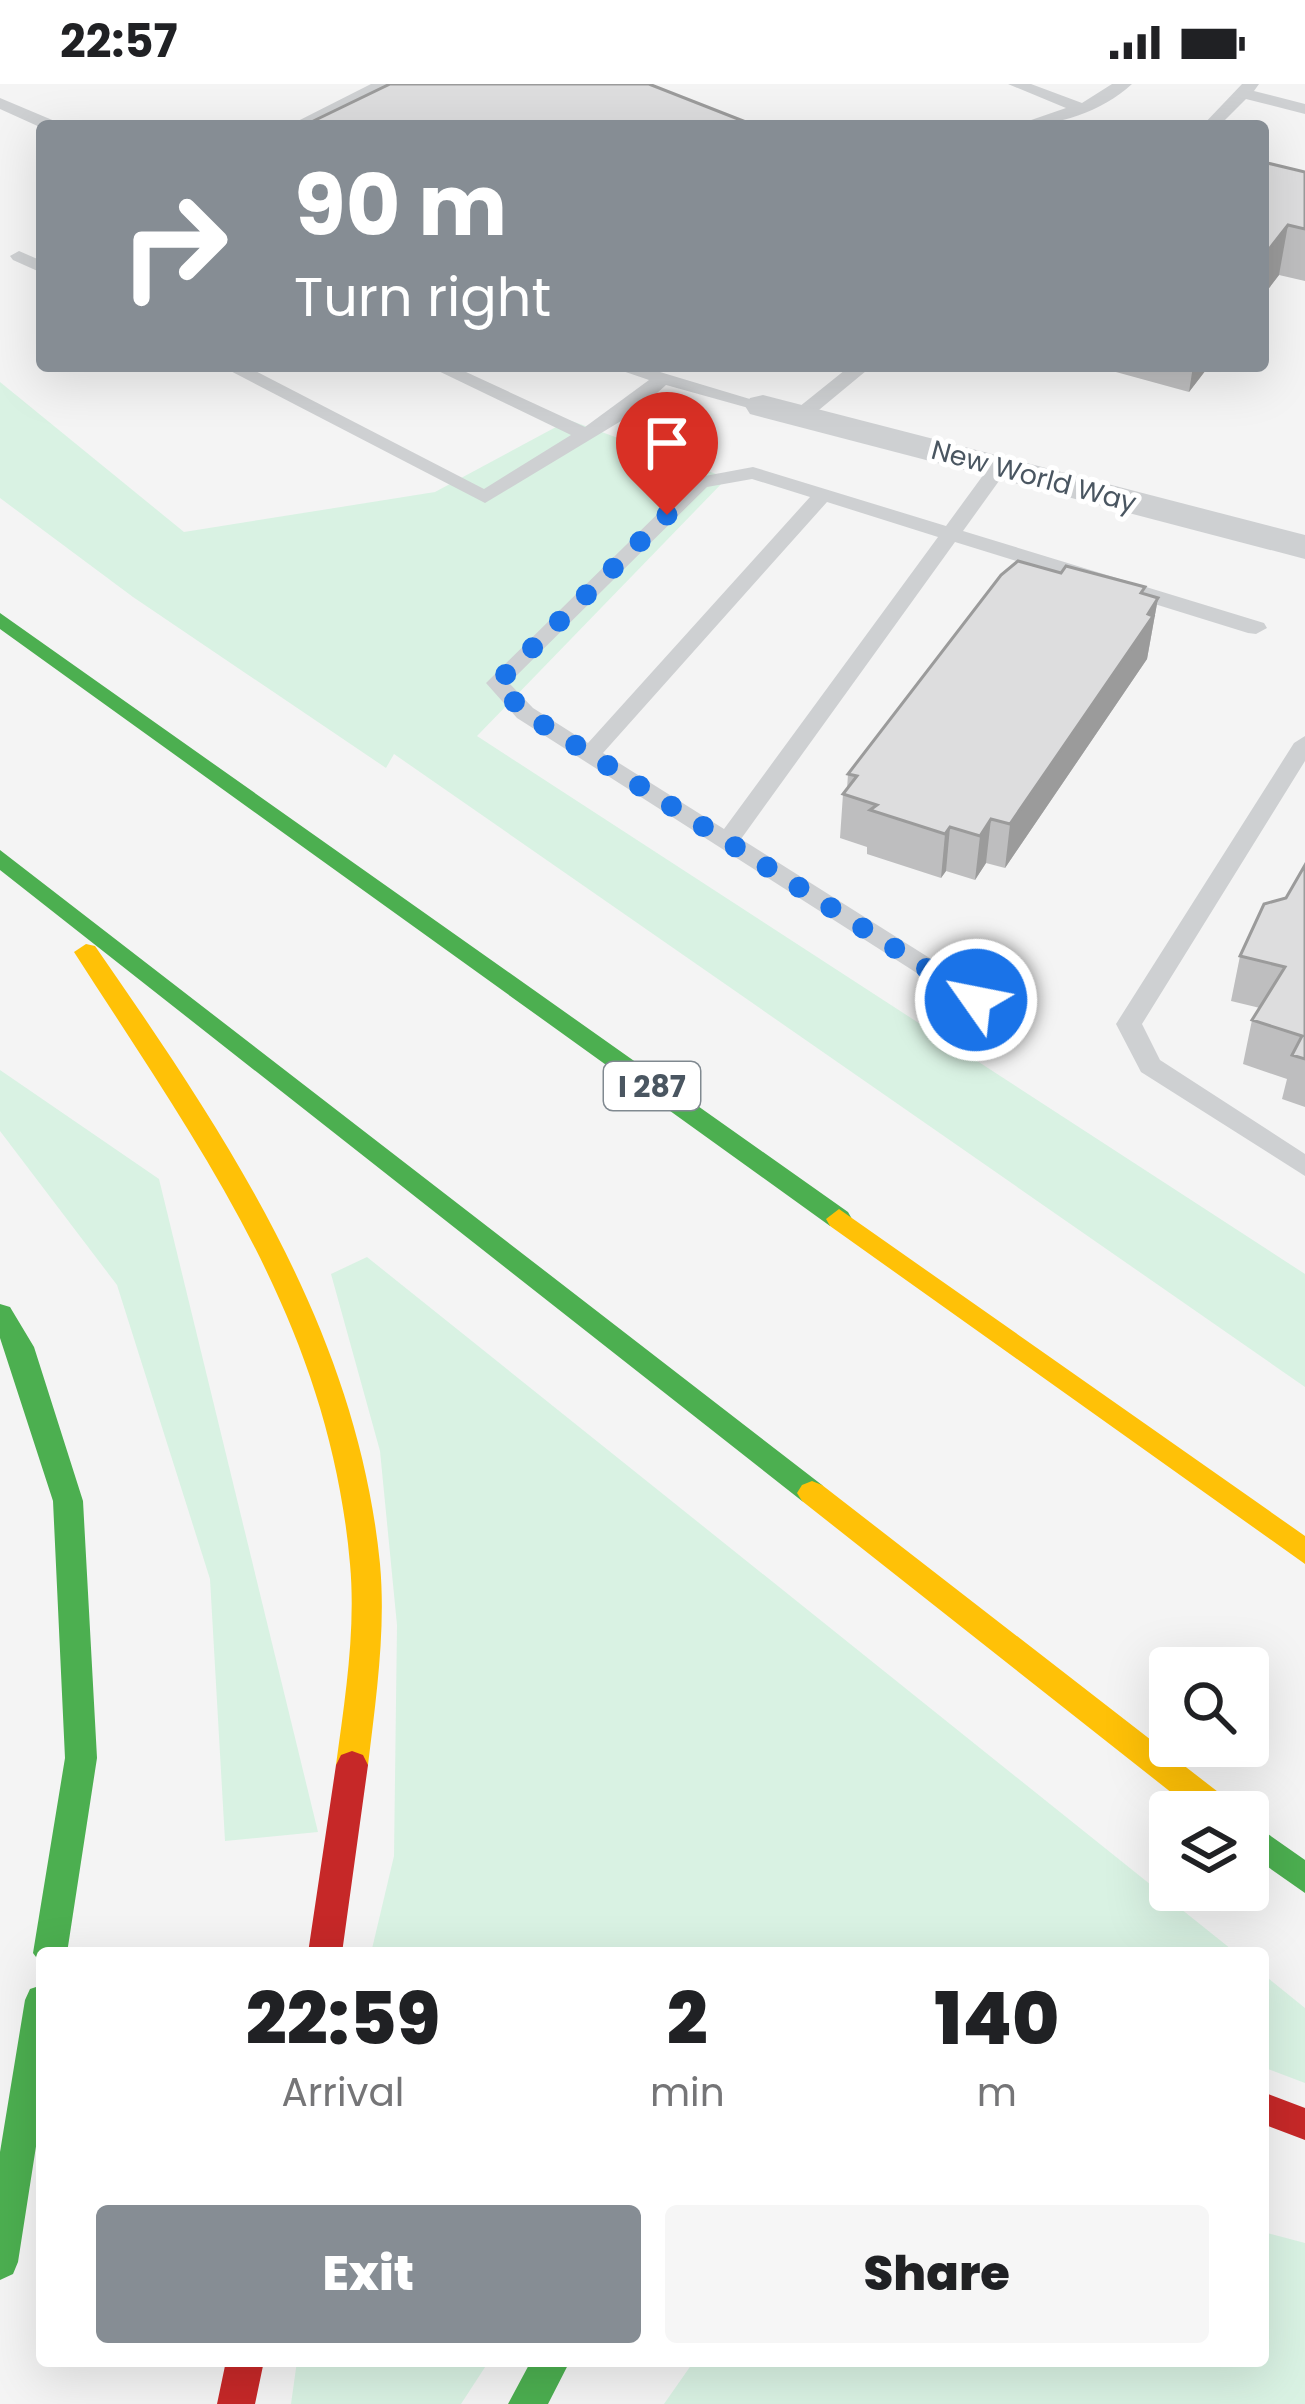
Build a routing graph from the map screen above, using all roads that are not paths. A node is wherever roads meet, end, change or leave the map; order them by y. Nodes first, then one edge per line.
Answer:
1 (384, 84) edge
2 (1016, 84) edge
3 (1124, 84) edge
4 (1245, 88) edge
5 (0, 104) edge
6 (1082, 109) junction
7 (1305, 109) edge
8 (37, 120) edge
9 (309, 120) edge
10 (1043, 120) edge
11 (1216, 120) edge
12 (36, 248) edge
13 (36, 265) edge
14 (243, 372) edge
15 (451, 372) edge
16 (641, 372) edge
17 (855, 372) edge
18 (663, 378) junction
19 (763, 406) joint
20 (801, 415) junction
21 (586, 435) junction
22 (999, 467) junction
23 (823, 495) junction
24 (953, 535) junction
25 (1305, 548) edge
26 (0, 619) edge
27 (1256, 628) dead end
28 (1305, 743) edge
29 (590, 754) junction
30 (727, 842) junction
31 (0, 858) edge
32 (50, 899) junction
33 (976, 1000) dead end
34 (1305, 1167) edge
35 (0, 1314) edge
36 (1305, 1552) edge
37 (1193, 1791) edge
38 (1269, 1851) edge
39 (1305, 1879) edge
40 (51, 1947) edge
41 (326, 1947) edge
42 (36, 2037) edge
43 (1269, 2110) edge
44 (1305, 2124) edge
45 (0, 2262) edge
46 (244, 2367) edge
47 (547, 2367) edge
48 (236, 2404) edge
49 (526, 2404) edge

1 - 9 lane
2 - 6 lane
3 - 6 lane
4 - 7 lane
4 - 11 lane
5 - 8 lane
6 - 10 lane
12 - 13 lane
14 - 21 lane
15 - 21 lane
16 - 18 lane
17 - 20 lane
18 - 19 lane
18 - 21 lane
19 - 20 street, New World Way
20 - 22 street, New World Way
22 - 24 lane
22 - 25 street, New World Way
23 - 24 lane
23 - 29 lane
23 - 29 lane
24 - 27 lane
24 - 30 lane
26 - 36 main road, I 287
28 - 34 lane
29 - 30 lane
30 - 33 lane
31 - 32 main road
32 - 37 main road
32 - 41 main road
35 - 40 main road
38 - 39 main road
42 - 45 main road
43 - 44 main road
46 - 48 main road
47 - 49 main road

